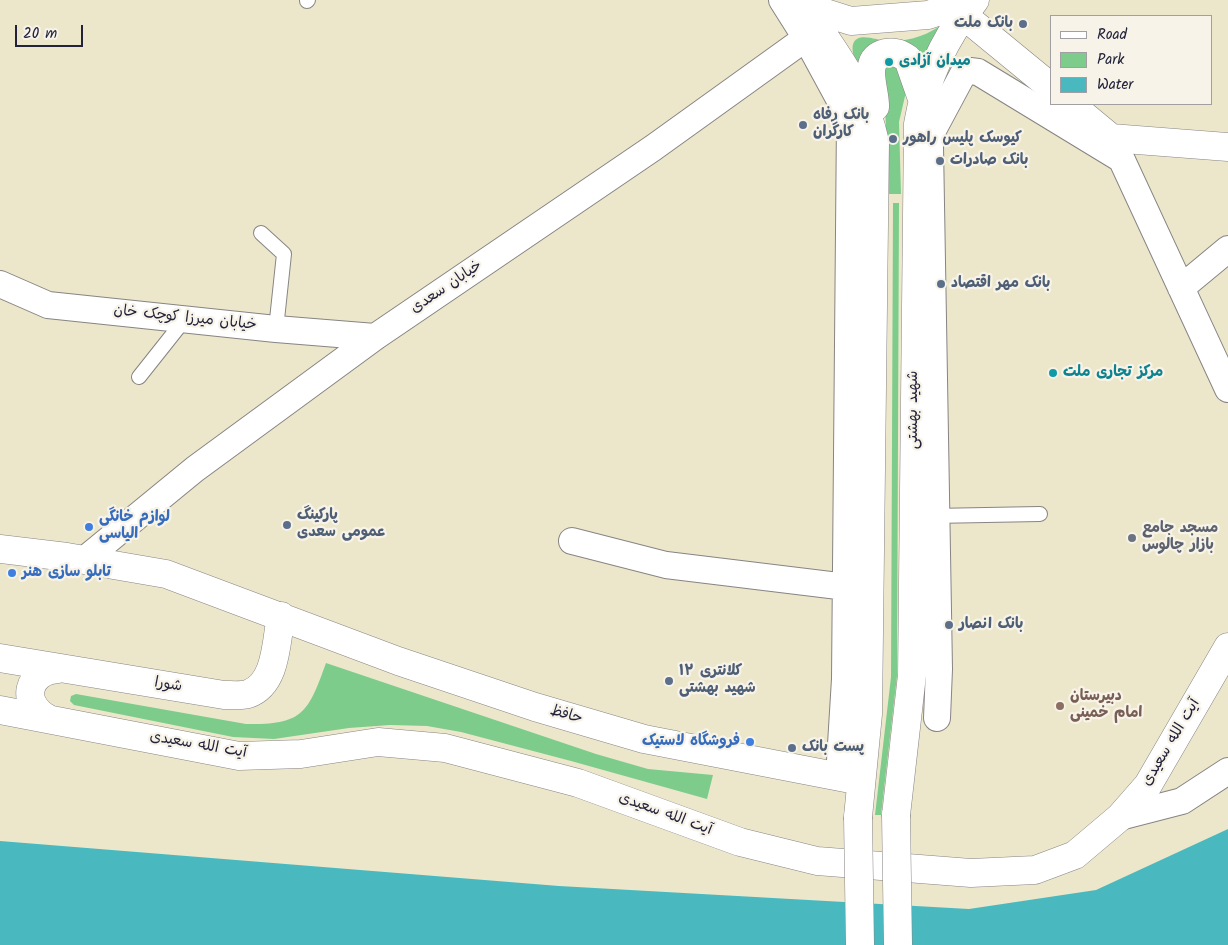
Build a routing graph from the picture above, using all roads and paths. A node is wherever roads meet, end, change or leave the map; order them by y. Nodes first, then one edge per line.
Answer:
1 (794, 2) edge
2 (970, 5) edge
3 (813, 34) junction
4 (1050, 86) edge
5 (922, 99) junction
6 (1071, 105) edge
7 (875, 142) junction
8 (1228, 146) edge
9 (1116, 148) junction
10 (261, 233) dead end
11 (1228, 249) edge
12 (0, 284) edge
13 (1181, 288) junction
14 (185, 319) junction
15 (276, 329) junction
16 (375, 337) junction
17 (139, 377) dead end
18 (1228, 389) edge
19 (1040, 514) dead end
20 (924, 516) junction
21 (572, 541) dead end
22 (0, 549) edge
23 (84, 560) junction
24 (857, 589) junction
25 (280, 610) junction
26 (1228, 647) edge
27 (0, 658) edge
28 (58, 669) junction
29 (0, 710) edge
30 (47, 718) junction
31 (937, 718) dead end
32 (1228, 771) edge
33 (850, 779) junction
34 (1120, 817) junction
35 (860, 945) edge
36 (898, 945) edge

1 - 2 street
1 - 3 street
2 - 4 street
2 - 5 street, شهید بهشتی
3 - 7 street
3 - 16 street, خیابان سعدی
3 - 24 street
5 - 7 street
5 - 20 street, شهید بهشتی
6 - 9 street
7 - 24 street
8 - 9 street
9 - 13 street
9 - 20 street
10 - 15 lane
11 - 13 street
12 - 14 street, خیابان میرزا کوچک خان
13 - 18 street
14 - 15 street, خیابان میرزا کوچک خان
14 - 17 lane
15 - 16 street, خیابان میرزا کوچک خان
16 - 23 street, خیابان سعدی
19 - 20 lane
20 - 31 street
20 - 36 street, شهید بهشتی, bridge
21 - 24 street
22 - 23 street
23 - 25 street
24 - 33 street
25 - 28 street, شورا
25 - 33 street, حافظ
26 - 34 street, آیت الله سعیدی
27 - 28 street, شورا
28 - 30 street
29 - 30 street, آیت الله سعیدی
30 - 34 street, آیت الله سعیدی
32 - 34 street
33 - 35 street, bridge

